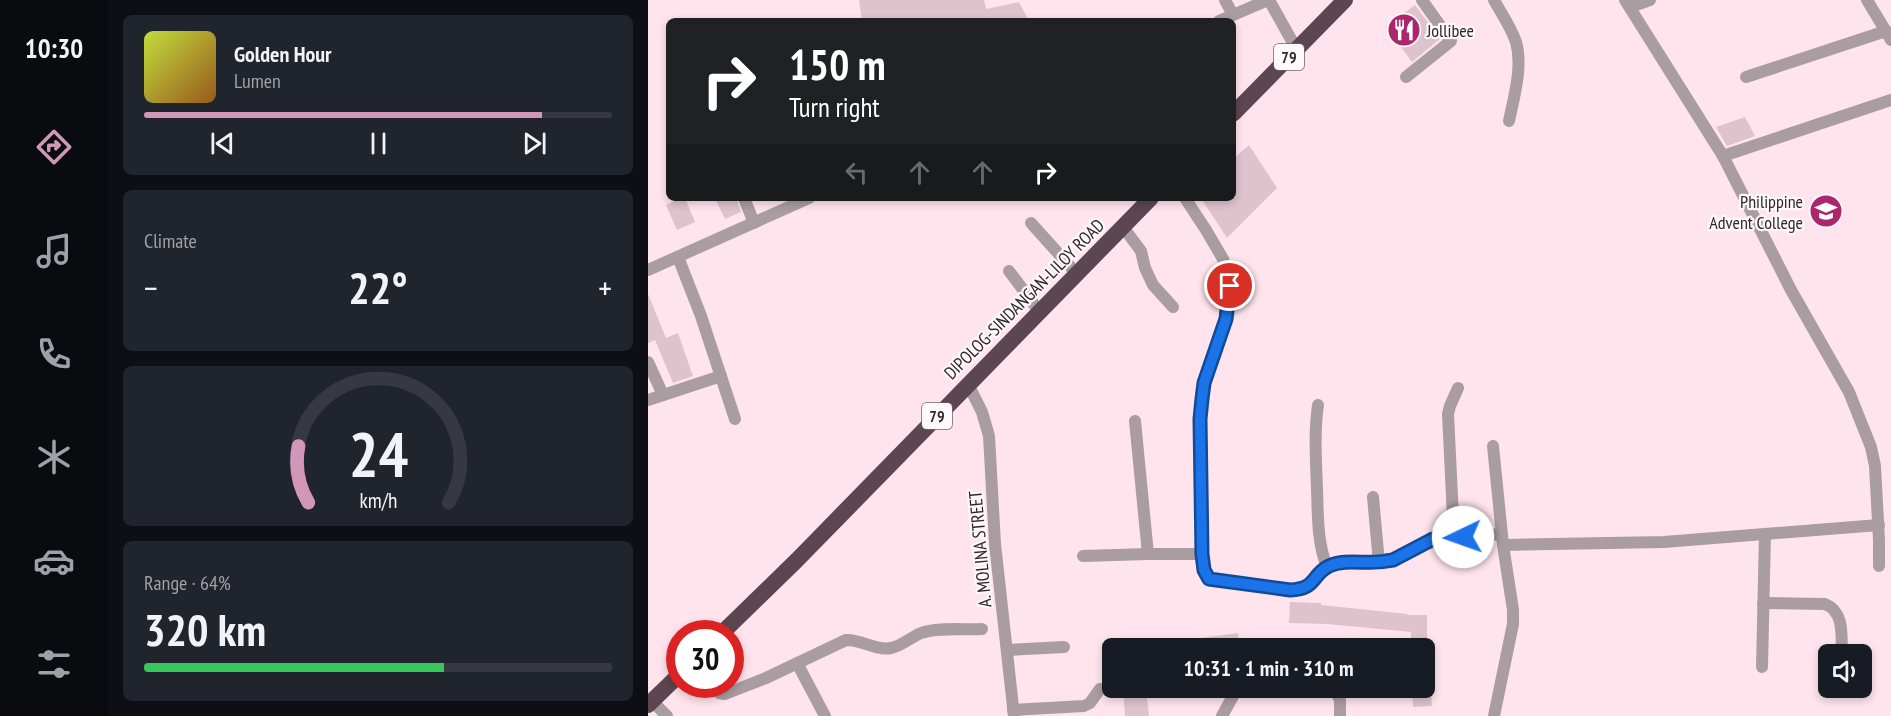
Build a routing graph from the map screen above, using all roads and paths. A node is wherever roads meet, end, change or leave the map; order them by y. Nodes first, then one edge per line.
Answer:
1 (1225, 0) edge
2 (1268, 0) edge
3 (1345, 0) edge
4 (1422, 0) edge
5 (1494, 0) edge
6 (1650, 0) edge
7 (1867, 0) edge
8 (1628, 3) edge
9 (1233, 15) junction
10 (1226, 18) edge
11 (1888, 35) edge
12 (1297, 50) junction
13 (1406, 77) dead end
14 (1746, 77) dead end
15 (1891, 100) edge
16 (1236, 111) edge
17 (1509, 121) dead end
18 (1723, 156) junction
19 (745, 201) edge
20 (802, 201) edge
21 (1148, 201) edge
22 (1187, 201) edge
23 (754, 223) junction
24 (1031, 223) dead end
25 (1122, 227) junction
26 (678, 257) junction
27 (648, 270) edge
28 (1010, 271) dead end
29 (1076, 273) junction
30 (1173, 307) dead end
31 (1039, 311) junction
32 (648, 362) edge
33 (721, 376) junction
34 (968, 384) junction
35 (1458, 388) dead end
36 (663, 395) junction
37 (648, 400) edge
38 (1318, 405) dead end
39 (735, 419) dead end
40 (1135, 421) dead end
41 (1493, 446) dead end
42 (1373, 497) dead end
43 (1878, 525) junction
44 (1765, 534) junction
45 (1454, 538) junction
46 (1503, 539) junction
47 (1148, 554) junction
48 (1202, 554) junction
49 (1083, 556) dead end
50 (1379, 563) junction
51 (1879, 566) dead end
52 (1327, 567) junction
53 (1764, 603) junction
54 (735, 620) edge
55 (982, 629) dead end
56 (1842, 644) edge
57 (1064, 647) dead end
58 (1007, 650) junction
59 (797, 663) junction
60 (1762, 667) dead end
61 (744, 686) edge
62 (666, 688) edge
63 (1100, 689) dead end
64 (1232, 698) edge
65 (1339, 698) edge
66 (650, 703) edge
67 (1013, 713) edge
68 (667, 716) edge
69 (825, 716) edge
70 (1222, 716) edge
71 (1340, 716) edge
72 (1494, 716) edge

1 - 9 street
2 - 9 street
2 - 12 street
3 - 12 highway, 79
4 - 13 street
5 - 17 street
6 - 8 street
7 - 11 street
8 - 18 street
9 - 10 street
11 - 14 street
12 - 16 highway, 79
15 - 18 street
18 - 43 street
19 - 23 street
20 - 23 street
21 - 25 highway, DIPOLOG-SINDANGAN-LILOY ROAD / 79
22 - 48 street
23 - 26 street
24 - 29 street
25 - 29 highway, DIPOLOG-SINDANGAN-LILOY ROAD / 79
25 - 30 street
26 - 27 street
26 - 33 street
28 - 31 street
29 - 31 highway, DIPOLOG-SINDANGAN-LILOY ROAD / 79
31 - 34 highway, DIPOLOG-SINDANGAN-LILOY ROAD / 79
32 - 36 street
33 - 36 street
33 - 39 street
34 - 54 highway, DIPOLOG-SINDANGAN-LILOY ROAD / 79
34 - 58 street, A. MOLINA STREET
35 - 45 street
36 - 37 street
38 - 52 street
40 - 47 street
41 - 46 street
42 - 50 street
43 - 44 street
43 - 51 street
44 - 46 street
44 - 53 street
45 - 46 street
45 - 50 street
46 - 72 street
47 - 48 street
47 - 49 street
48 - 52 street
50 - 52 street
53 - 56 street
53 - 60 street
55 - 59 street
57 - 58 street
58 - 67 street, A. MOLINA STREET
59 - 61 street
59 - 69 street
62 - 66 highway
63 - 67 street
64 - 70 street
65 - 71 street
66 - 68 street

